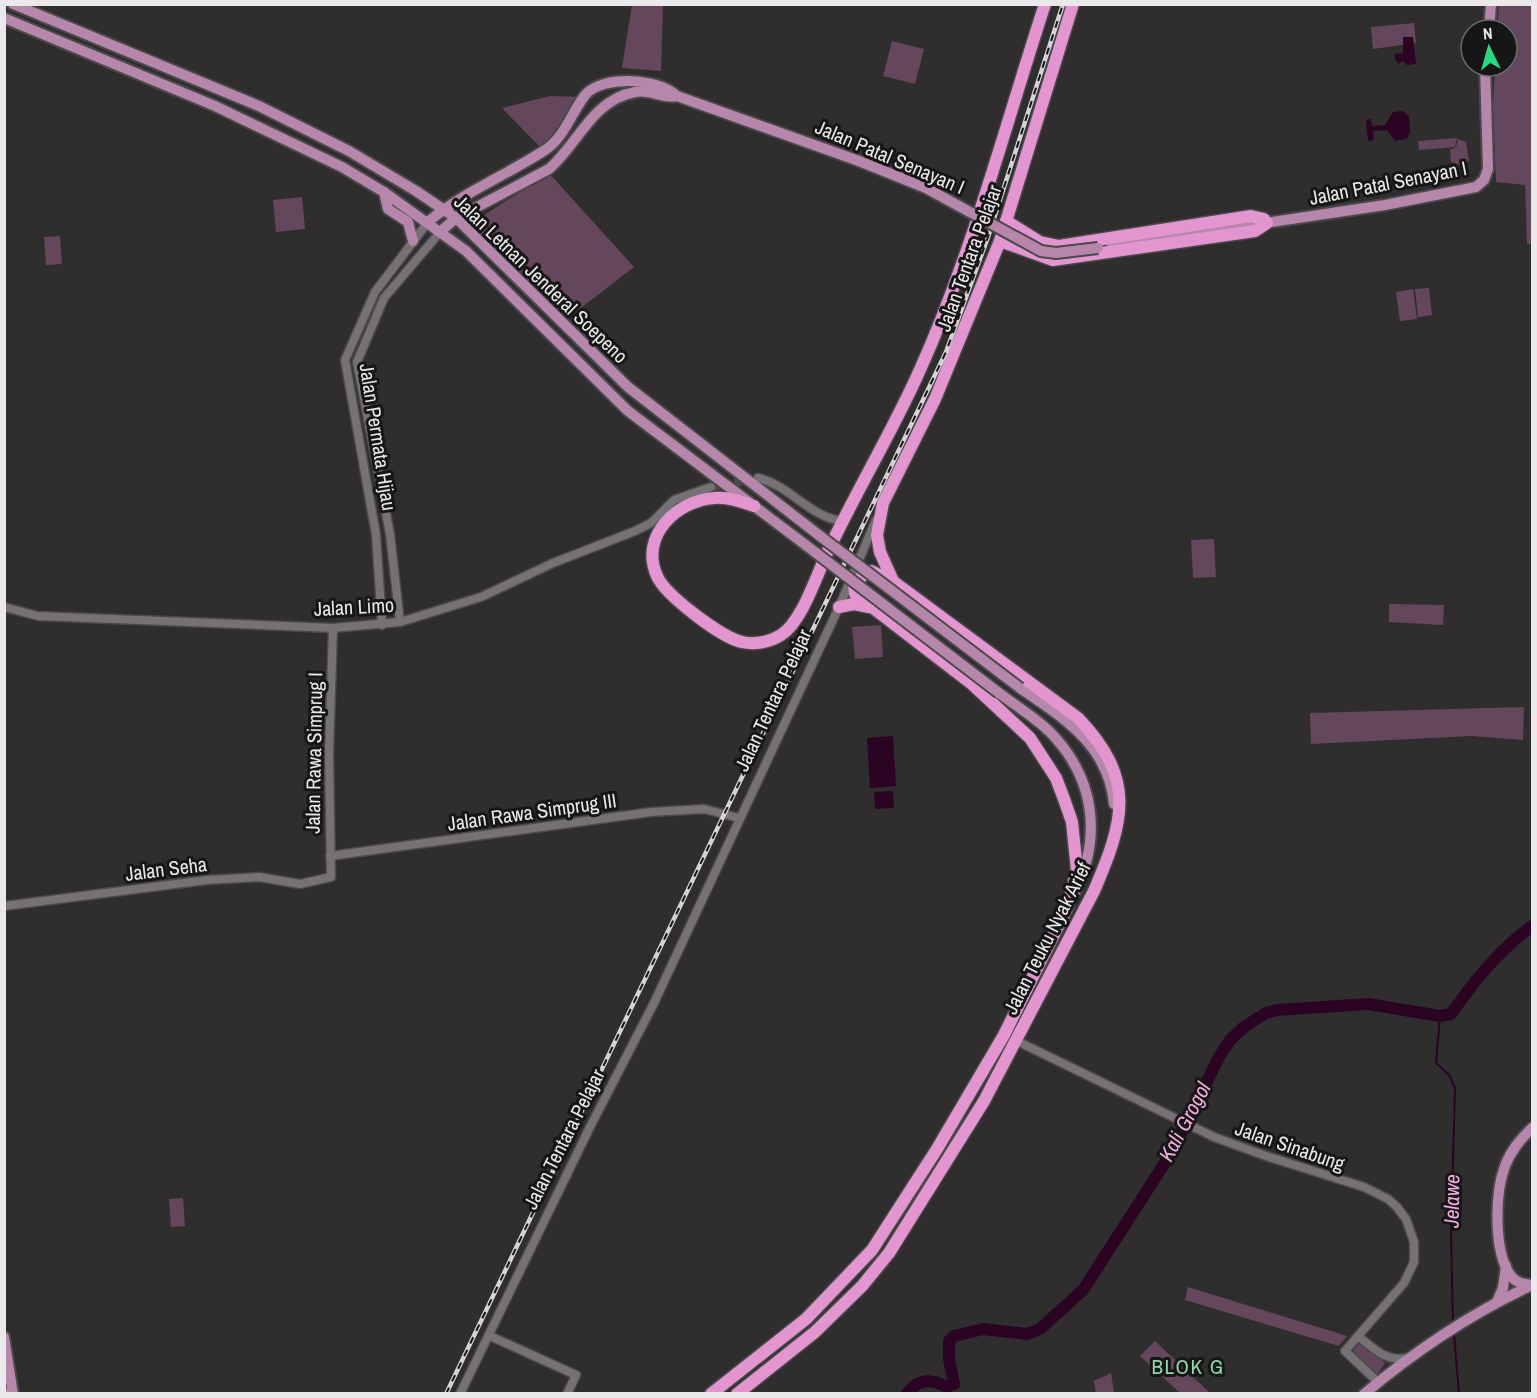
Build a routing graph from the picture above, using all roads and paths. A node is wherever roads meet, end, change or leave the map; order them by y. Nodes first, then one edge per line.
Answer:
1 (13, 4) edge
2 (1045, 4) edge
3 (1073, 4) edge
4 (4, 18) edge
5 (90, 26) dead end
6 (72, 29) junction
7 (1479, 78) edge
8 (1485, 78) edge
9 (681, 97) junction
10 (578, 110) junction
11 (590, 119) junction
12 (351, 153) junction
13 (342, 167) junction
14 (384, 192) junction
15 (443, 209) junction
16 (456, 218) junction
17 (1006, 221) junction
18 (428, 222) junction
19 (1259, 222) junction
20 (441, 231) junction
21 (413, 241) junction
22 (1000, 241) junction
23 (758, 478) tunnel mouth
24 (711, 487) tunnel mouth
25 (883, 502) junction
26 (754, 506) junction
27 (843, 521) junction
28 (820, 536) joint
29 (807, 546) joint
30 (894, 582) junction
31 (4, 607) edge
32 (839, 607) junction
33 (870, 607) junction
34 (400, 622) junction
35 (382, 625) junction
36 (333, 628) junction
37 (739, 818) junction
38 (1114, 839) junction
39 (330, 856) junction
40 (331, 878) joint
41 (4, 906) edge
42 (1068, 906) junction
43 (1017, 1041) junction
44 (1533, 1128) edge
45 (1506, 1266) junction
46 (1532, 1285) edge
47 (1497, 1302) junction
48 (1358, 1335) junction
49 (490, 1336) junction
50 (4, 1337) edge
51 (1413, 1357) junction
52 (1378, 1382) junction
53 (13, 1394) edge
54 (460, 1394) edge
55 (566, 1394) edge
56 (711, 1394) edge
57 (737, 1394) edge
58 (1364, 1394) edge
59 (1373, 1394) edge

1 - 6 main road, Jalan Letnan Jenderal Soepeno
2 - 27 highway, Jalan Tentara Pelajar
3 - 17 highway, Jalan Tentara Pelajar
4 - 13 main road, Jalan Letnan Jenderal Soepeno
5 - 6 main road
6 - 12 main road, Jalan Letnan Jenderal Soepeno
7 - 19 main road, Jalan Patal Senayan I
8 - 19 main road, Jalan Patal Senayan I
9 - 10 main road, Jalan Permata Hijau
9 - 11 main road, Jalan Permata Hijau
9 - 19 main road, Jalan Patal Senayan I, bridge
10 - 11 main road
10 - 15 main road, Jalan Permata Hijau
11 - 16 main road, Jalan Permata Hijau
12 - 13 main road
12 - 15 main road, Jalan Letnan Jenderal Soepeno
13 - 14 main road, Jalan Letnan Jenderal Soepeno
14 - 18 main road, Jalan Letnan Jenderal Soepeno
14 - 21 main road
15 - 16 main road, Jalan Letnan Jenderal Soepeno
15 - 18 main road, Jalan Permata Hijau
16 - 20 main road, Jalan Permata Hijau
16 - 28 main road, Jalan Letnan Jenderal Soepeno
17 - 19 highway
17 - 22 highway, Jalan Tentara Pelajar
18 - 20 main road, Jalan Letnan Jenderal Soepeno
18 - 21 street, Jalan Permata Hijau
19 - 22 highway
20 - 26 main road, Jalan Letnan Jenderal Soepeno
20 - 34 street, Jalan Permata Hijau
21 - 35 street, Jalan Permata Hijau
22 - 25 highway, Jalan Tentara Pelajar
23 - 27 street
24 - 34 street, Jalan Limo
25 - 30 highway
25 - 32 street, Jalan Tentara Pelajar
26 - 27 highway, Jalan Tentara Pelajar
26 - 29 main road, Jalan Letnan Jenderal Soepeno
28 - 38 main road, Jalan Teuku Nyak Arief, bridge
29 - 42 main road, Jalan Teuku Nyak Arief, bridge
30 - 33 highway
30 - 38 highway
31 - 36 street, Jalan Limo
32 - 33 highway
32 - 37 street, Jalan Tentara Pelajar
33 - 42 highway
34 - 35 street, Jalan Limo
35 - 36 street, Jalan Limo
36 - 39 street, Jalan Rawa Simprug I
37 - 39 street, Jalan Rawa Simprug III
37 - 49 street, Jalan Tentara Pelajar
38 - 43 highway, Jalan Teuku Nyak Arief
39 - 40 street, Jalan Rawa Simprug I
40 - 41 street, Jalan Seha
42 - 56 highway, Jalan Teuku Nyak Arief
43 - 48 street, Jalan Sinabung
43 - 57 highway, Jalan Teuku Nyak Arief
44 - 45 main road
45 - 46 main road
45 - 47 main road
46 - 47 main road
47 - 51 main road
48 - 51 street
48 - 52 street, Jalan Sinabung
49 - 54 street, Jalan Tentara Pelajar
49 - 55 street
50 - 53 main road
51 - 52 main road
51 - 59 main road
52 - 58 main road

